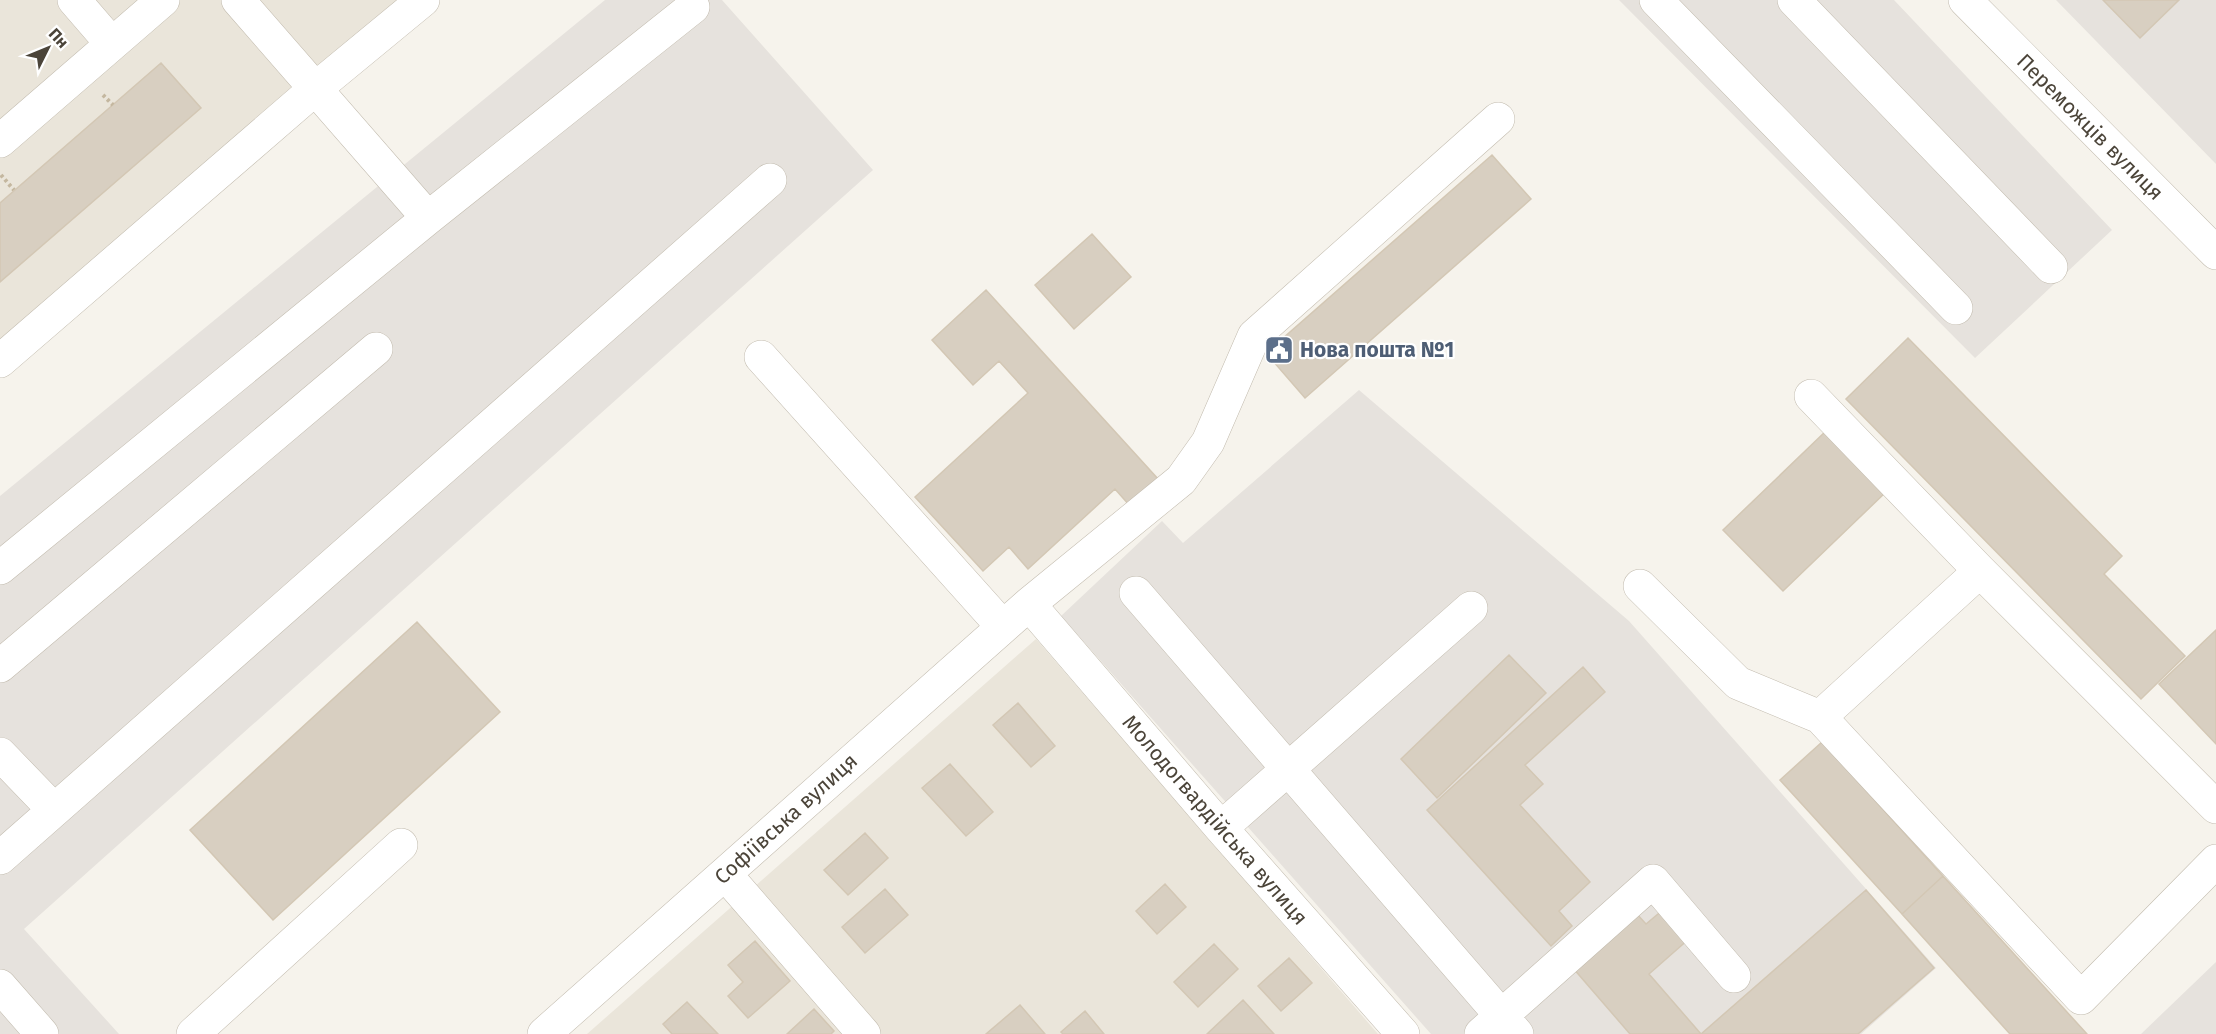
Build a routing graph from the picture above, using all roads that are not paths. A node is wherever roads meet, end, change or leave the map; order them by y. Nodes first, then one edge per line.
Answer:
1 (74, 0) edge
2 (163, 0) edge
3 (238, 0) edge
4 (423, 0) edge
5 (1656, 0) edge
6 (1794, 0) edge
7 (1965, 0) edge
8 (693, 7) dead end
9 (112, 44) junction
10 (315, 89) junction
11 (1498, 119) dead end
12 (0, 141) edge
13 (770, 180) dead end
14 (428, 218) junction
15 (2216, 253) edge
16 (2051, 267) dead end
17 (1956, 308) dead end
18 (376, 349) dead end
19 (761, 357) dead end
20 (0, 361) edge
21 (1811, 396) dead end
22 (0, 568) edge
23 (1980, 571) junction
24 (1640, 586) dead end
25 (1136, 593) dead end
26 (1029, 604) junction
27 (1471, 608) dead end
28 (1003, 627) junction
29 (0, 666) edge
30 (1820, 717) junction
31 (0, 754) edge
32 (1288, 769) junction
33 (2216, 807) edge
34 (54, 810) junction
35 (1221, 828) junction
36 (401, 845) dead end
37 (0, 858) edge
38 (2216, 861) edge
39 (725, 874) junction
40 (1734, 975) dead end
41 (0, 986) edge
42 (1500, 1028) edge
43 (42, 1034) edge
44 (193, 1034) edge
45 (544, 1034) edge
46 (864, 1034) edge
47 (1403, 1034) edge

1 - 9 street
2 - 9 street
3 - 10 street
4 - 10 street
5 - 17 street
6 - 16 street
7 - 15 street, Переможців вулиця
8 - 14 street
9 - 12 street
10 - 14 street
10 - 20 street
11 - 26 street, Софіївська вулиця
13 - 34 street
14 - 22 street
18 - 29 street
19 - 28 street
21 - 23 street
23 - 30 street
23 - 33 street
24 - 30 street
25 - 32 street
26 - 28 street, Софіївська вулиця
26 - 35 street, Молодогвардійська вулиця
27 - 32 street
28 - 39 street, Софіївська вулиця
30 - 38 street
31 - 34 street
32 - 35 street
32 - 42 street
34 - 37 street
35 - 47 street, Молодогвардійська вулиця
36 - 44 street
39 - 45 street, Софіївська вулиця
39 - 46 street
40 - 42 street
41 - 43 street

